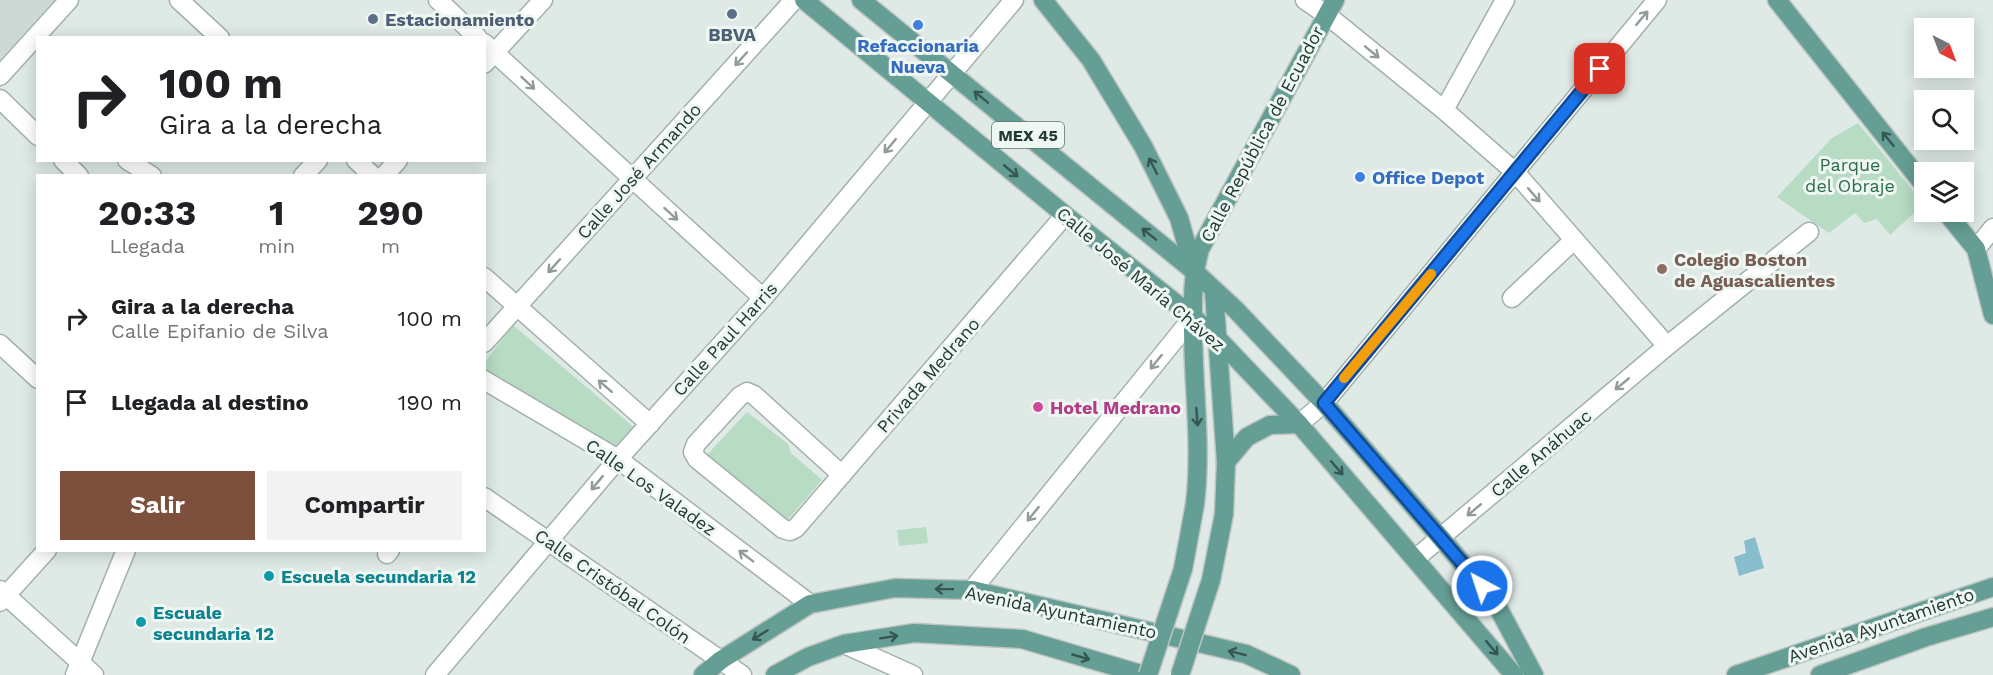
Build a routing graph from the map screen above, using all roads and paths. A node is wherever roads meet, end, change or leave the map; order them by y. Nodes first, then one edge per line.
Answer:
1 (69, 0) edge
2 (179, 0) edge
3 (438, 0) edge
4 (543, 0) edge
5 (794, 0) edge
6 (804, 0) edge
7 (861, 0) edge
8 (1014, 0) edge
9 (1043, 0) edge
10 (1305, 0) edge
11 (1506, 0) edge
12 (1657, 0) edge
13 (1777, 0) edge
14 (1331, 7) edge
15 (36, 36) edge
16 (36, 36) edge
17 (218, 36) edge
18 (476, 36) edge
19 (488, 53) edge
20 (951, 73) junction
21 (0, 76) edge
22 (0, 99) edge
23 (928, 101) junction
24 (1444, 110) junction
25 (36, 134) edge
26 (65, 162) edge
27 (130, 162) edge
28 (316, 162) edge
29 (358, 162) edge
30 (396, 162) edge
31 (1515, 172) junction
32 (1914, 172) edge
33 (77, 174) edge
34 (149, 174) edge
35 (305, 174) edge
36 (371, 174) edge
37 (386, 174) edge
38 (633, 179) junction
39 (1065, 215) junction
40 (1954, 222) edge
41 (1993, 228) edge
42 (1809, 232) dead end
43 (1574, 240) junction
44 (1976, 249) junction
45 (1194, 271) junction
46 (486, 279) edge
47 (1214, 291) junction
48 (763, 298) junction
49 (1512, 298) dead end
50 (517, 306) junction
51 (1993, 315) edge
52 (1193, 316) junction
53 (1218, 339) junction
54 (486, 340) edge
55 (0, 344) edge
56 (1667, 346) junction
57 (36, 377) edge
58 (486, 381) edge
59 (1324, 403) junction
60 (650, 424) junction
61 (1299, 424) junction
62 (618, 459) junction
63 (1226, 462) junction
64 (842, 475) junction
65 (486, 498) edge
66 (1441, 538) junction
67 (548, 541) junction
68 (45, 552) edge
69 (125, 552) edge
70 (1416, 559) junction
71 (1993, 587) edge
72 (972, 590) junction
73 (2, 596) edge
74 (810, 604) junction
75 (1993, 616) edge
76 (844, 644) junction
77 (721, 660) junction
78 (77, 669) edge
79 (94, 675) edge
80 (435, 675) edge
81 (703, 675) edge
82 (742, 675) edge
83 (775, 675) edge
84 (913, 675) edge
85 (1146, 675) edge
86 (1180, 675) edge
87 (1291, 675) edge
88 (1514, 675) edge
89 (1534, 675) edge
90 (1736, 675) edge
91 (1820, 675) edge

1 - 15 street
2 - 17 street
3 - 18 street
4 - 19 street
5 -> 38 street, Calle José Armando
6 - 23 main road, Calle José María Chávez / MEX 45
7 - 20 main road, Calle José María Chávez / MEX 45
8 - 20 street, Calle Paul Harris
45 -> 9 main road
10 - 14 street
11 - 24 street
31 -> 12 street
32 -> 13 main road
14 -> 24 street
14 - 45 main road, Calle República de Ecuador
16 - 21 street
19 -> 38 street
20 - 23 street, Calle Paul Harris
45 -> 20 main road, Calle José María Chávez / MEX 45
22 - 25 street
23 -> 39 main road, Calle José María Chávez / MEX 45
23 -> 48 street, Calle Paul Harris
24 - 31 street
26 - 33 street
27 - 34 street
28 - 35 street
29 - 36 street
30 - 37 street
31 -> 43 street
31 - 59 street
38 -> 48 street
38 -> 50 street, Calle José Armando
39 - 52 main road, Calle José María Chávez / MEX 45
39 - 64 street, Privada Medrano
40 - 44 main road
41 - 44 street
42 - 56 street, Calle Anáhuac
43 - 49 street
43 - 56 street
44 - 51 main road
45 - 47 main road, Calle José María Chávez / MEX 45
45 - 52 main road
46 - 50 street
47 - 53 main road
47 - 59 main road, Calle José María Chávez / MEX 45
48 - 60 street, Calle Paul Harris
50 - 54 street, Calle José Armando
60 -> 50 street
52 - 53 main road, Calle José María Chávez / MEX 45
52 -> 72 street
52 -> 85 main road, bridge
53 - 61 main road, Calle José María Chávez / MEX 45
53 - 63 main road
55 - 57 street
56 -> 66 street, Calle Anáhuac
58 - 62 street, Calle Los Valadez
59 - 61 street
59 - 66 main road, Calle José María Chávez / MEX 45
60 - 62 street, Calle Paul Harris
61 - 63 main road
61 -> 70 main road, Calle José María Chávez / MEX 45
62 -> 67 street, Calle Paul Harris
74 -> 62 street, Calle Los Valadez
63 - 86 main road, bridge
64 - 64 street, Privada Medrano
65 - 67 street, Calle Cristóbal Colón
66 - 70 street, Calle Anáhuac
66 - 89 main road, Calle José María Chávez / MEX 45
67 - 77 street, Calle Cristóbal Colón
67 - 80 street, Calle Paul Harris
68 - 73 street
69 - 78 street
70 -> 88 main road, Calle José María Chávez / MEX 45
71 - 90 main road, Avenida Ayuntamiento
72 -> 74 main road, Avenida Ayuntamiento
87 -> 72 main road, Avenida Ayuntamiento
73 - 78 street
74 -> 77 main road, Avenida Ayuntamiento
75 - 91 main road, Avenida Ayuntamiento
76 - 83 main road, Avenida Ayuntamiento
76 - 84 street
76 -> 85 main road, Avenida Ayuntamiento
77 - 81 main road, Avenida Ayuntamiento
77 - 82 street, Calle Cristóbal Colón
78 - 79 street

